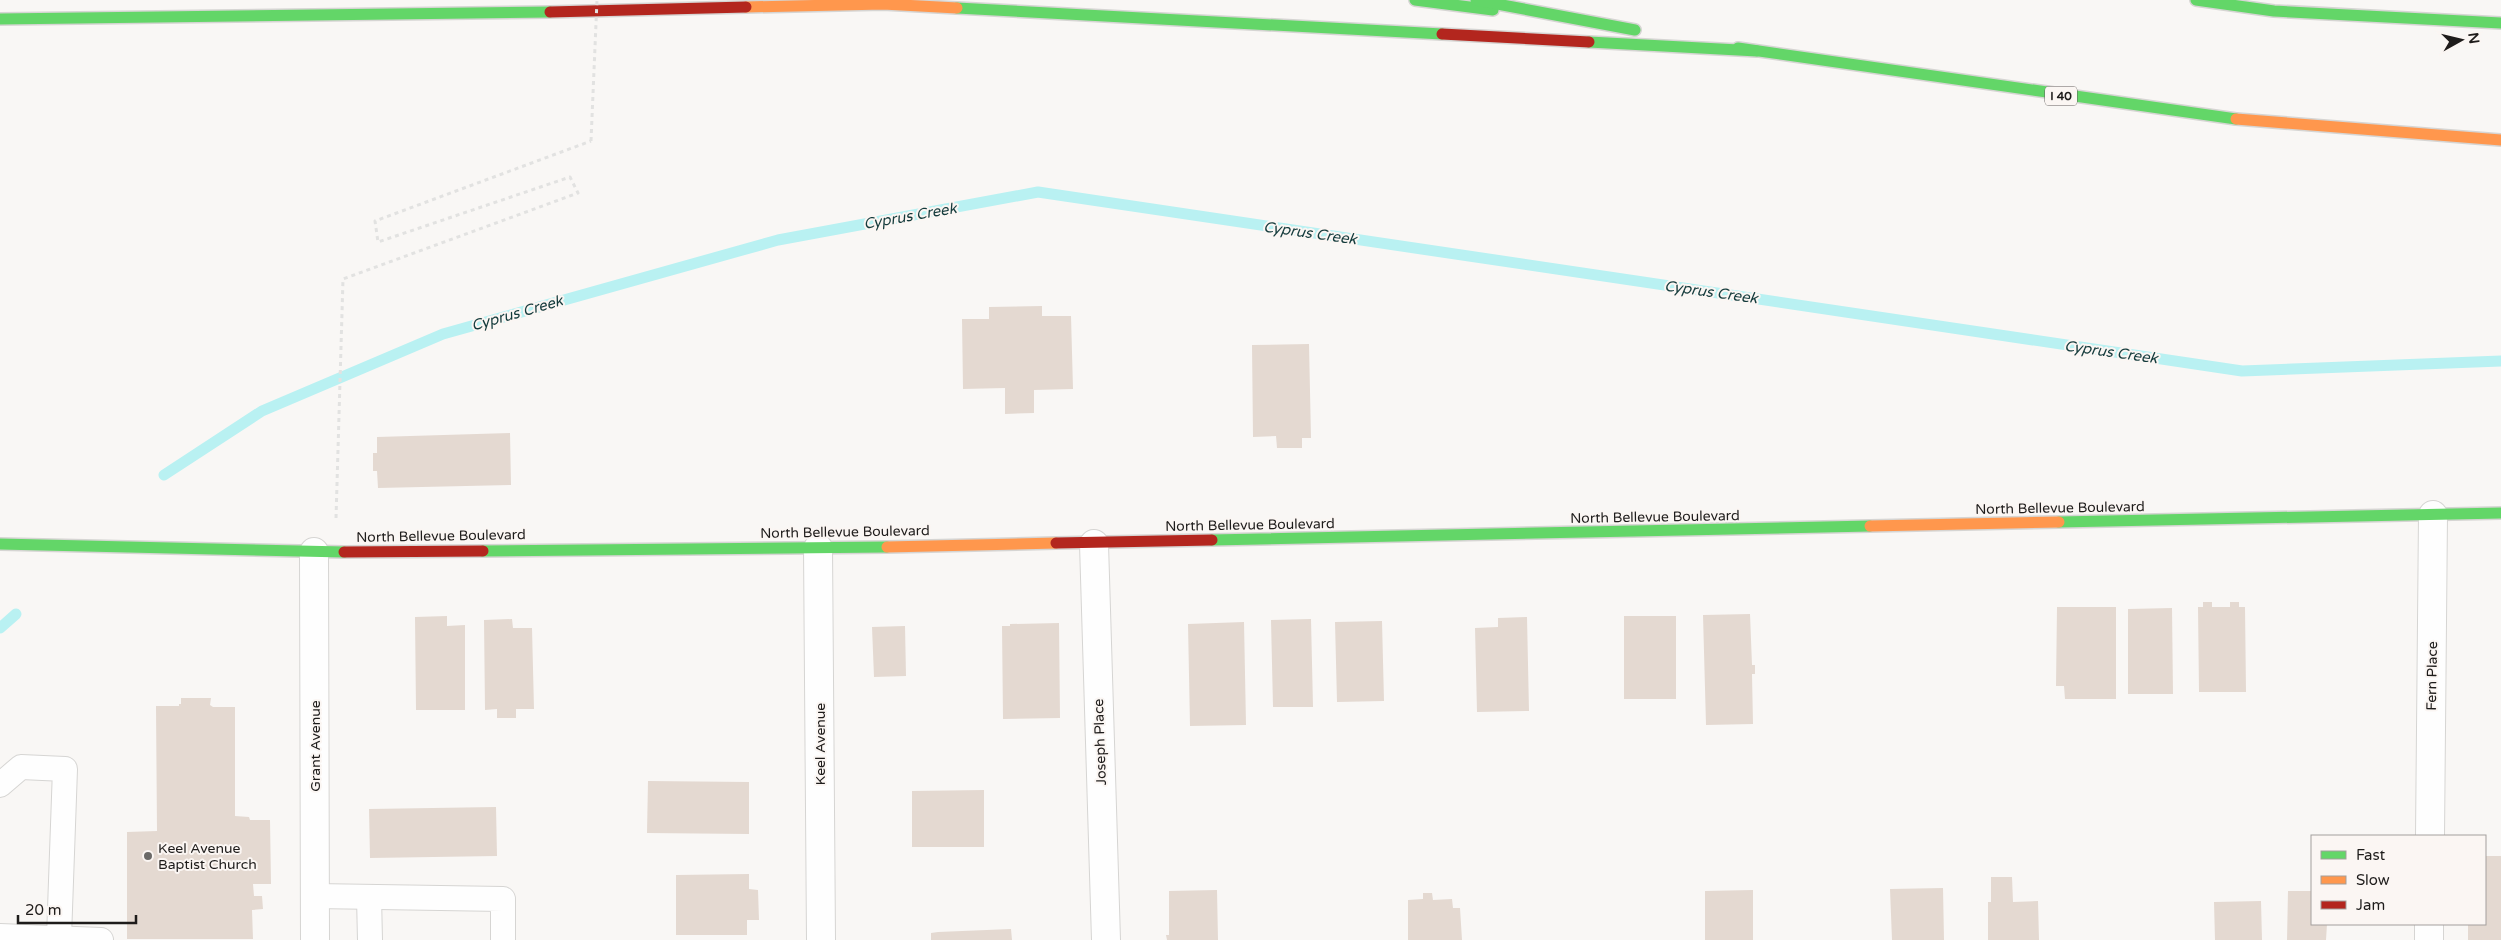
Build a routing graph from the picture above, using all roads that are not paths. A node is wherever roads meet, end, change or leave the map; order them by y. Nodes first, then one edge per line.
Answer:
1 (1415, 0) edge
2 (1476, 0) edge
3 (2196, 0) edge
4 (0, 19) edge
5 (2501, 23) edge
6 (1624, 28) junction
7 (1757, 51) junction
8 (2501, 140) edge
9 (2501, 513) edge
10 (2433, 515) junction
11 (0, 544) edge
12 (1094, 544) junction
13 (818, 548) junction
14 (314, 552) junction
15 (0, 786) edge
16 (2430, 835) edge
17 (315, 896) junction
18 (369, 897) junction
19 (2429, 925) edge
20 (0, 936) edge
21 (58, 937) junction
22 (101, 940) edge
23 (315, 940) edge
24 (370, 940) edge
25 (504, 940) edge
26 (821, 940) edge
27 (1106, 940) edge
28 (2429, 940) edge

1 - 6 main road
2 - 6 main road, I 40
3 - 5 main road
4 - 7 main road
6 - 7 main road, I 40
7 - 8 main road, I 40
9 - 10 main road, North Bellevue Boulevard
10 - 12 main road, North Bellevue Boulevard
10 - 16 street, Fern Place
11 - 14 main road, North Bellevue Boulevard
12 - 13 main road, North Bellevue Boulevard
12 - 27 street, Joseph Place
13 - 14 main road, North Bellevue Boulevard
13 - 26 street, Keel Avenue
14 - 17 street, Grant Avenue
15 - 21 lane
17 - 18 lane
17 - 23 street, Grant Avenue
18 - 24 lane
18 - 25 lane
19 - 28 street
20 - 21 lane
21 - 22 lane

